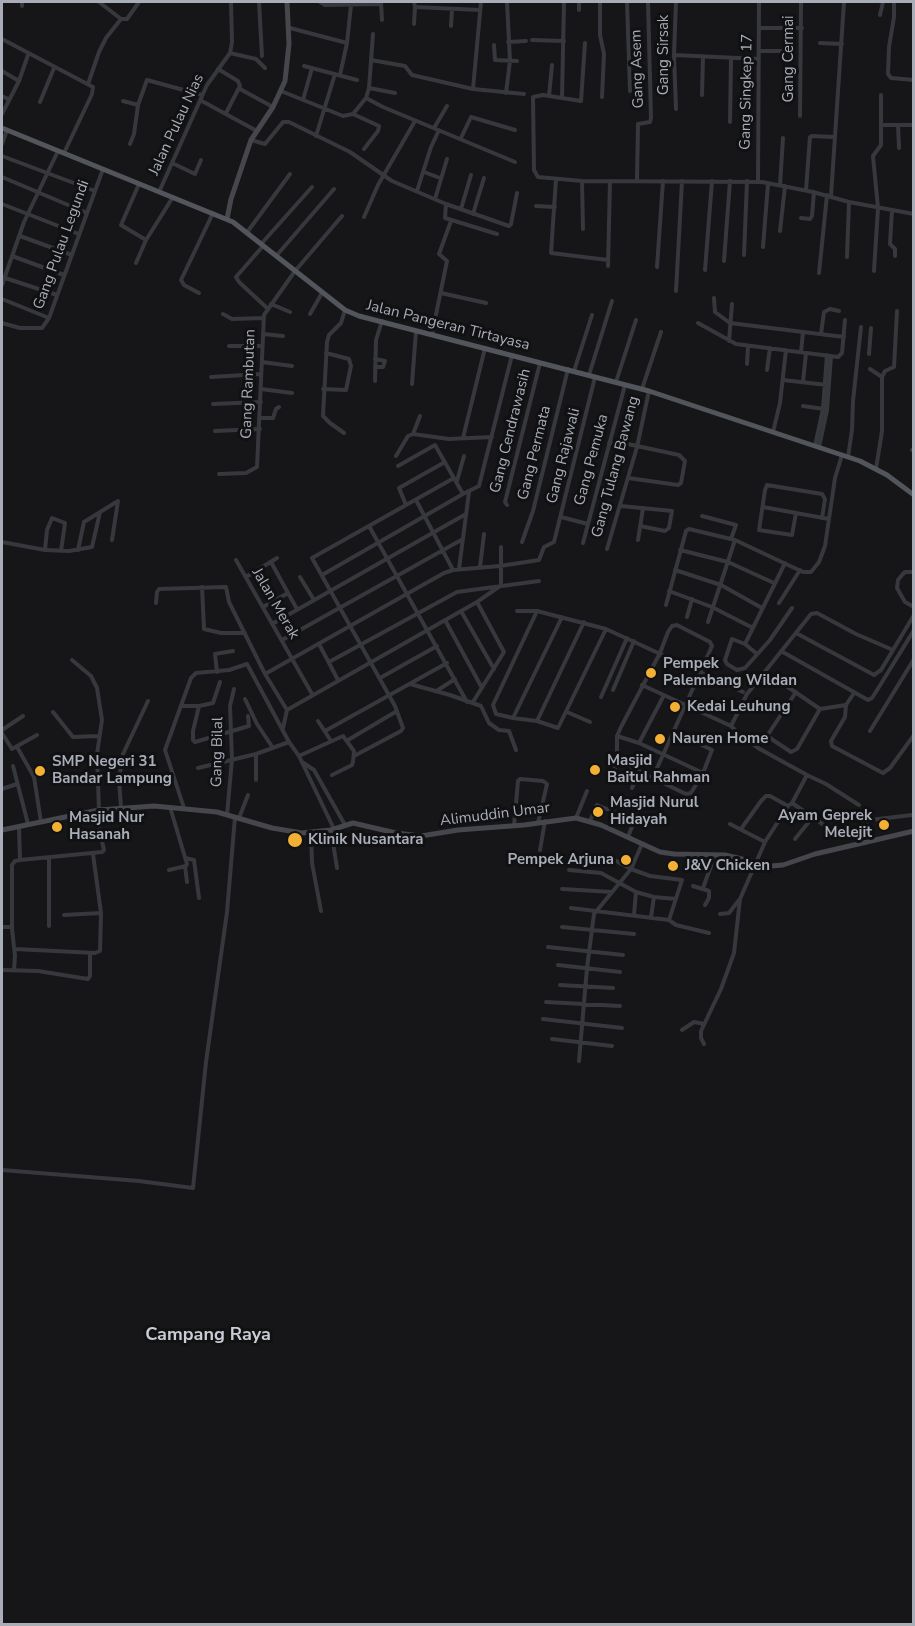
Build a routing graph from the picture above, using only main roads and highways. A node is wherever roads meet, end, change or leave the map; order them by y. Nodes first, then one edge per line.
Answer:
1 (4, 129) edge
2 (914, 495) edge

1 - 2 main road, Jalan Pangeran Tirtayasa

